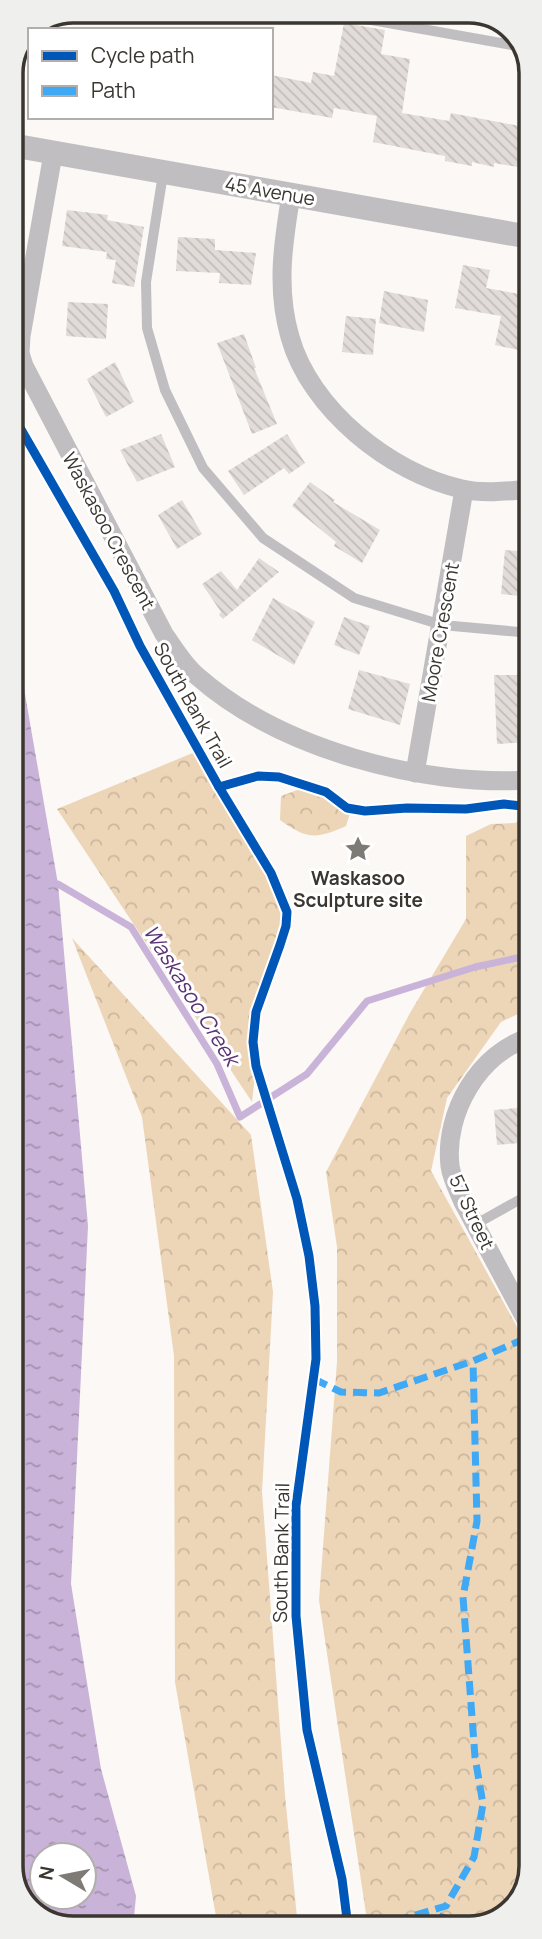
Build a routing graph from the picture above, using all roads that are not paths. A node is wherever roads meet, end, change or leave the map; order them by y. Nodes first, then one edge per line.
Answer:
1 (388, 23) edge
2 (511, 45) edge
3 (23, 148) edge
4 (53, 154) junction
5 (163, 173) junction
6 (291, 195) junction
7 (519, 235) edge
8 (23, 325) edge
9 (23, 362) edge
10 (464, 490) junction
11 (519, 490) edge
12 (442, 625) junction
13 (519, 632) edge
14 (415, 773) junction
15 (519, 780) edge
16 (519, 1041) edge
17 (519, 1200) edge
18 (476, 1224) junction
19 (519, 1306) edge

1 - 2 lane
3 - 4 street, 45 Avenue
4 - 5 street, 45 Avenue
4 - 8 street, Waskasoo Crescent
5 - 6 street, 45 Avenue
5 - 12 lane
6 - 7 street, 45 Avenue
6 - 10 street
9 - 14 street, Waskasoo Crescent
10 - 11 street
10 - 12 street, Moore Crescent
12 - 13 lane
12 - 14 street, Moore Crescent
14 - 15 street, Waskasoo Crescent
16 - 18 street, 57 Street
17 - 18 lane
18 - 19 street, 57 Street

